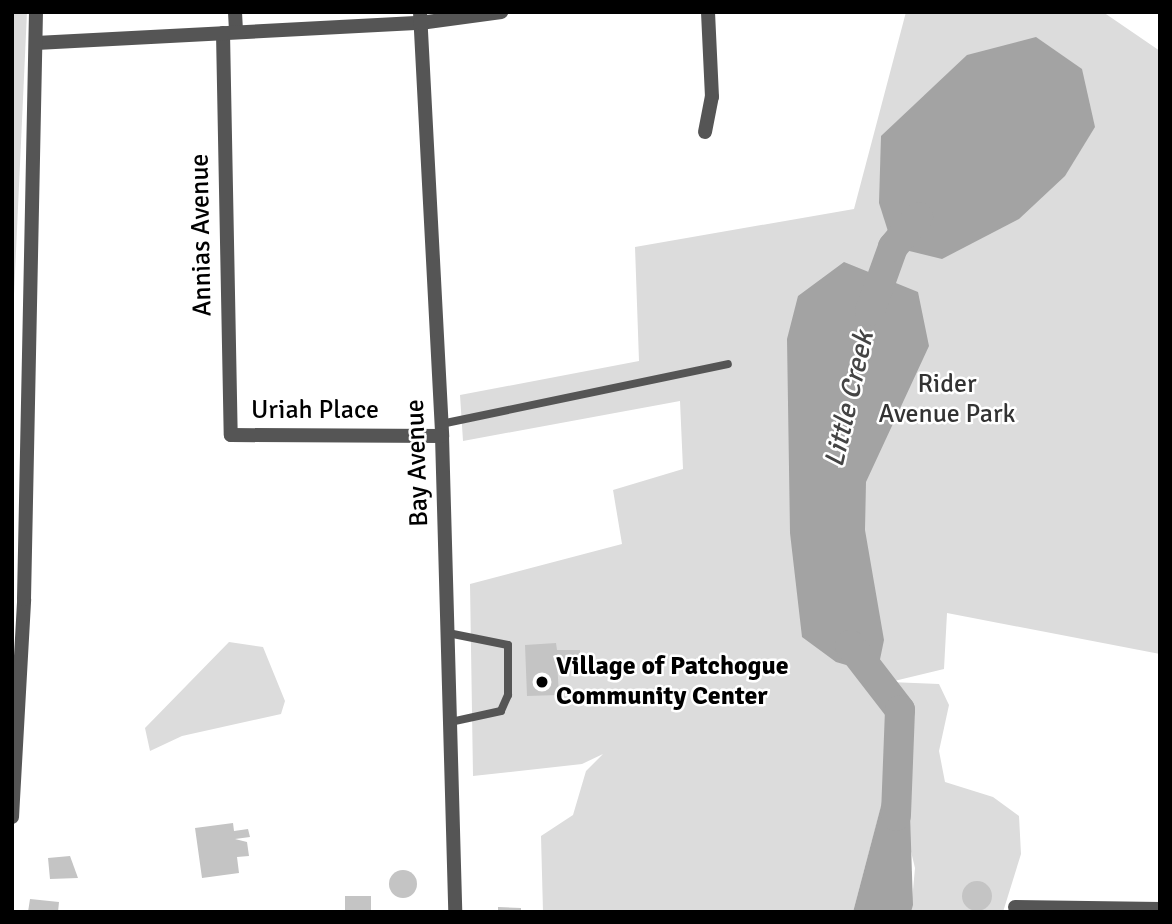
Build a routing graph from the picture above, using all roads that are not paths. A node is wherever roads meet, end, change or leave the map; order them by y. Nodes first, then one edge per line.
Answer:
1 (36, 12) edge
2 (235, 12) edge
3 (501, 12) edge
4 (708, 12) edge
5 (420, 18) edge
6 (230, 32) junction
7 (36, 43) junction
8 (705, 132) dead end
9 (728, 364) dead end
10 (441, 430) junction
11 (230, 435) joint
12 (448, 633) junction
13 (451, 722) junction
14 (12, 817) edge
15 (1015, 907) dead end
16 (1160, 909) edge
17 (455, 912) edge

1 - 7 street
2 - 6 street, Annias Avenue
3 - 5 street
4 - 8 street
5 - 6 street
5 - 10 street, Bay Avenue
6 - 7 street
6 - 11 street, Annias Avenue
7 - 14 street
9 - 10 lane
10 - 11 street, Uriah Place
10 - 12 street, Bay Avenue
12 - 13 street, Bay Avenue
12 - 13 lane
13 - 17 street, Bay Avenue
15 - 16 street

